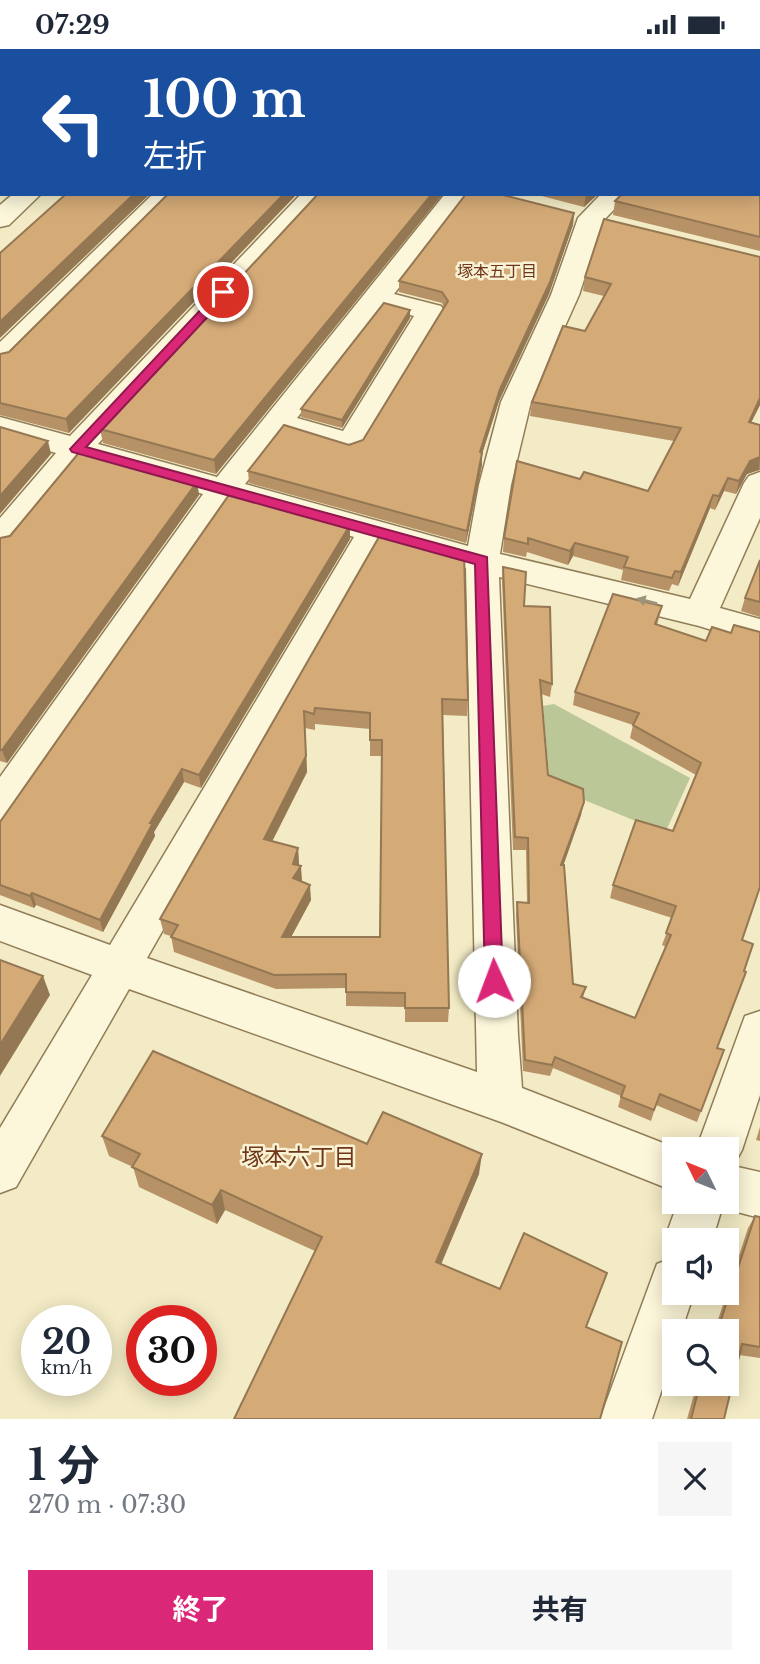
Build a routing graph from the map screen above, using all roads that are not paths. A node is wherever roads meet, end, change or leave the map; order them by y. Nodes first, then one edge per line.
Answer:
1 (26, 196) edge
2 (166, 196) edge
3 (313, 196) edge
4 (456, 196) edge
5 (612, 196) edge
6 (578, 215) junction
7 (0, 219) edge
8 (621, 227) edge
9 (377, 298) junction
10 (0, 358) edge
11 (278, 422) junction
12 (0, 427) edge
13 (77, 449) junction
14 (760, 482) edge
15 (223, 490) junction
16 (374, 530) junction
17 (0, 540) edge
18 (482, 561) junction
19 (700, 614) junction
20 (760, 632) edge
21 (0, 807) edge
22 (0, 923) edge
23 (117, 968) junction
24 (760, 1030) edge
25 (501, 1101) junction
26 (723, 1137) edge
27 (662, 1164) edge
28 (0, 1171) edge
29 (739, 1190) edge
30 (760, 1195) edge
31 (666, 1305) edge
32 (626, 1419) edge

1 - 7 street
2 - 10 street
3 - 13 street
4 - 9 street
5 - 6 street
6 - 8 street
6 - 18 street
9 - 11 street
9 - 11 street
11 - 15 street
12 - 13 street
13 - 15 street
13 - 17 street
14 - 19 street
15 - 16 street
15 - 21 street
16 - 18 street
16 - 23 street
19 -> 18 street
18 - 25 street
19 - 20 street
22 - 23 street
23 - 25 street
23 - 28 street
24 - 26 street
25 - 27 street
29 - 30 street
31 - 32 street

